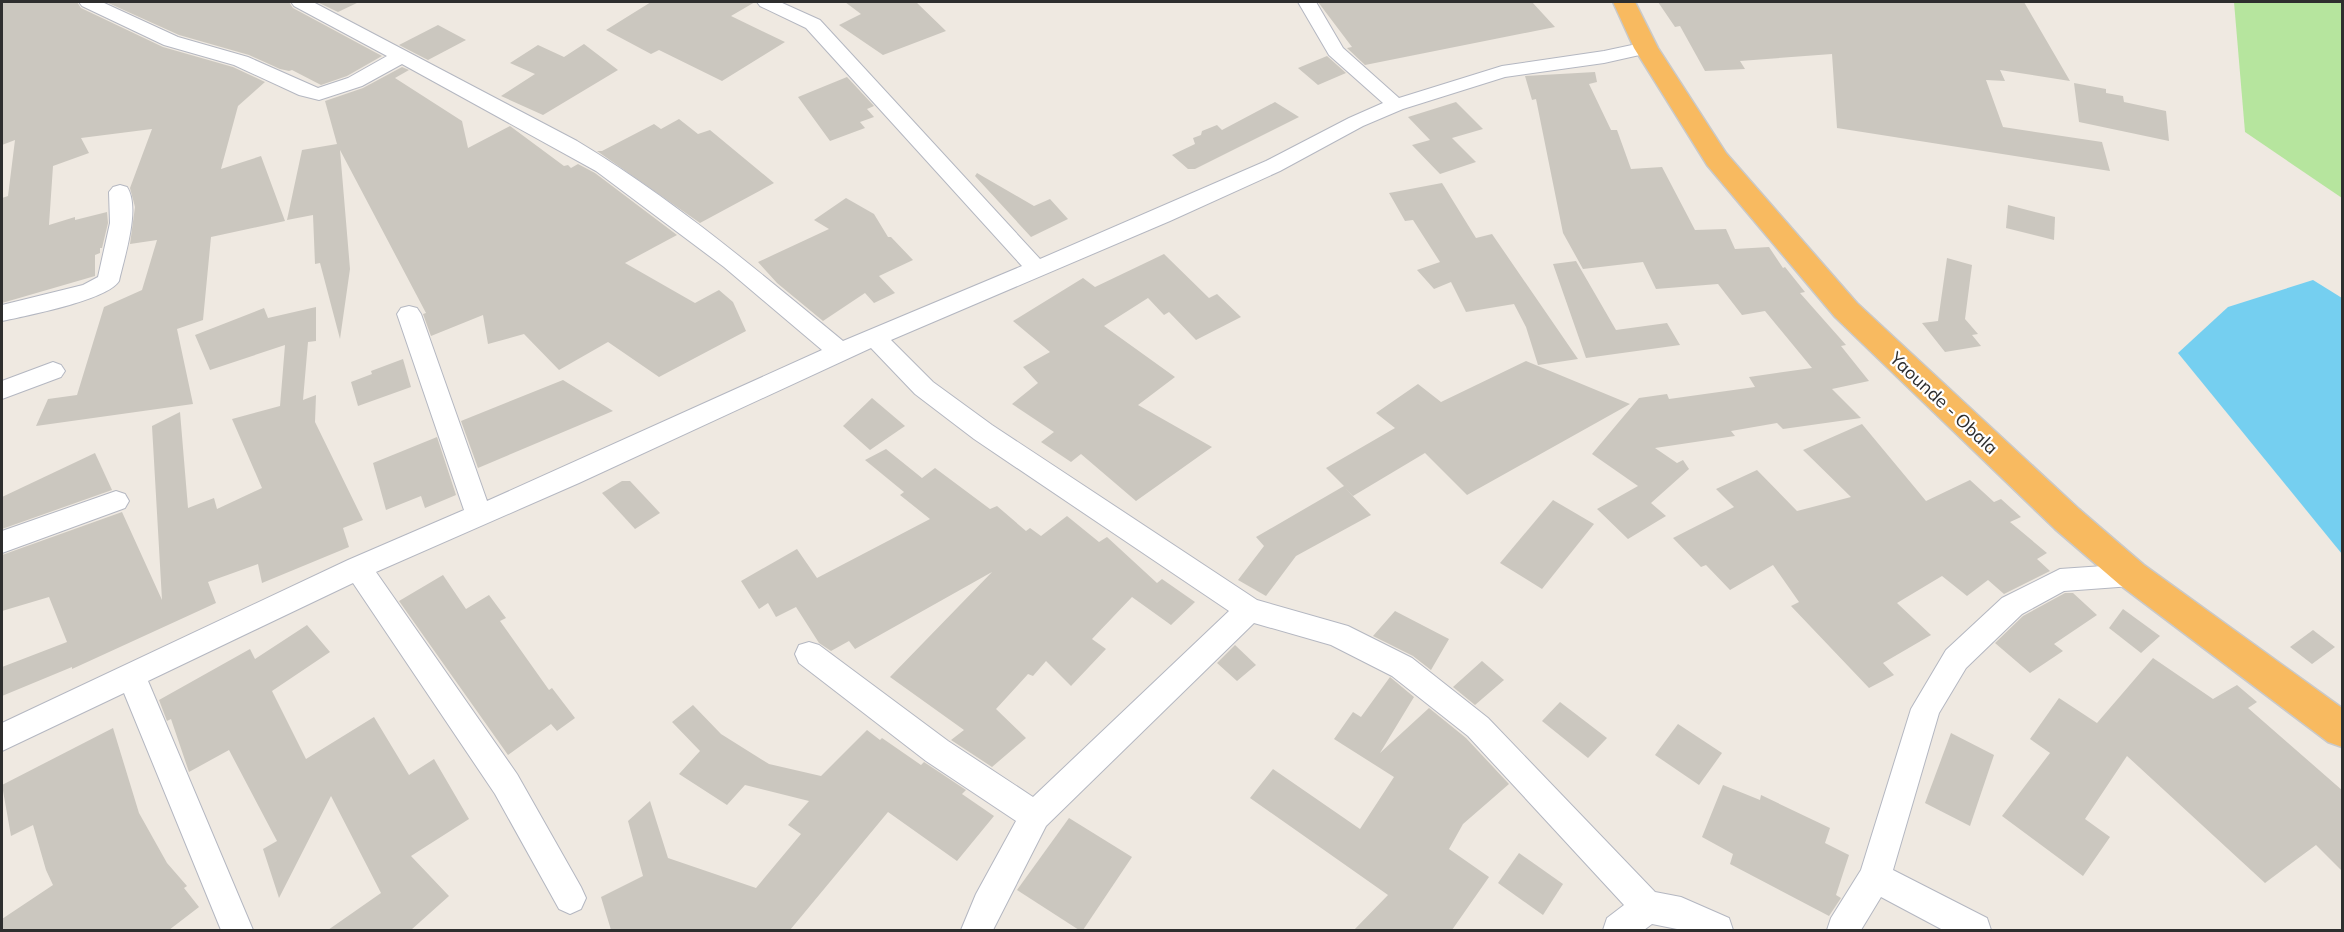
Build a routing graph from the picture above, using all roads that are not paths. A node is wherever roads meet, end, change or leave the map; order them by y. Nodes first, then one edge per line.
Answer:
1 (88, 2) edge
2 (300, 2) edge
3 (766, 2) edge
4 (1307, 2) edge
5 (1624, 2) edge
6 (1646, 48) junction
7 (402, 56) junction
8 (1396, 105) junction
9 (120, 192) dead end
10 (1037, 269) junction
11 (2, 313) edge
12 (409, 314) dead end
13 (876, 339) junction
14 (840, 352) junction
15 (53, 370) dead end
16 (2, 390) edge
17 (116, 501) dead end
18 (479, 515) junction
19 (2, 542) edge
20 (358, 568) junction
21 (2132, 575) junction
22 (1249, 610) junction
23 (809, 654) dead end
24 (131, 674) junction
25 (2343, 730) edge
26 (2, 737) edge
27 (1035, 816) junction
28 (1875, 877) junction
29 (570, 898) dead end
30 (1647, 907) junction
31 (237, 930) edge
32 (977, 930) edge
33 (1619, 930) edge
34 (1718, 930) edge
35 (1843, 930) edge
36 (1975, 930) edge

1 - 7 street
2 - 7 street
3 - 10 street
4 - 8 street
5 - 6 highway, Yaounde - Obala
6 - 8 street
6 - 21 highway, Yaounde - Obala
7 - 14 street
8 - 10 street
9 - 11 street
10 - 13 street
12 - 18 street
13 - 14 street
13 - 22 street
14 - 18 street
15 - 16 street
17 - 19 street
18 - 20 street
20 - 24 street
20 - 29 street
21 - 25 highway, Yaounde - Obala
21 - 28 street
22 - 27 street
22 - 30 street
23 - 27 street
24 - 26 street
24 - 31 street
27 - 32 street
28 - 35 street
28 - 36 street
30 - 33 street
30 - 34 street

